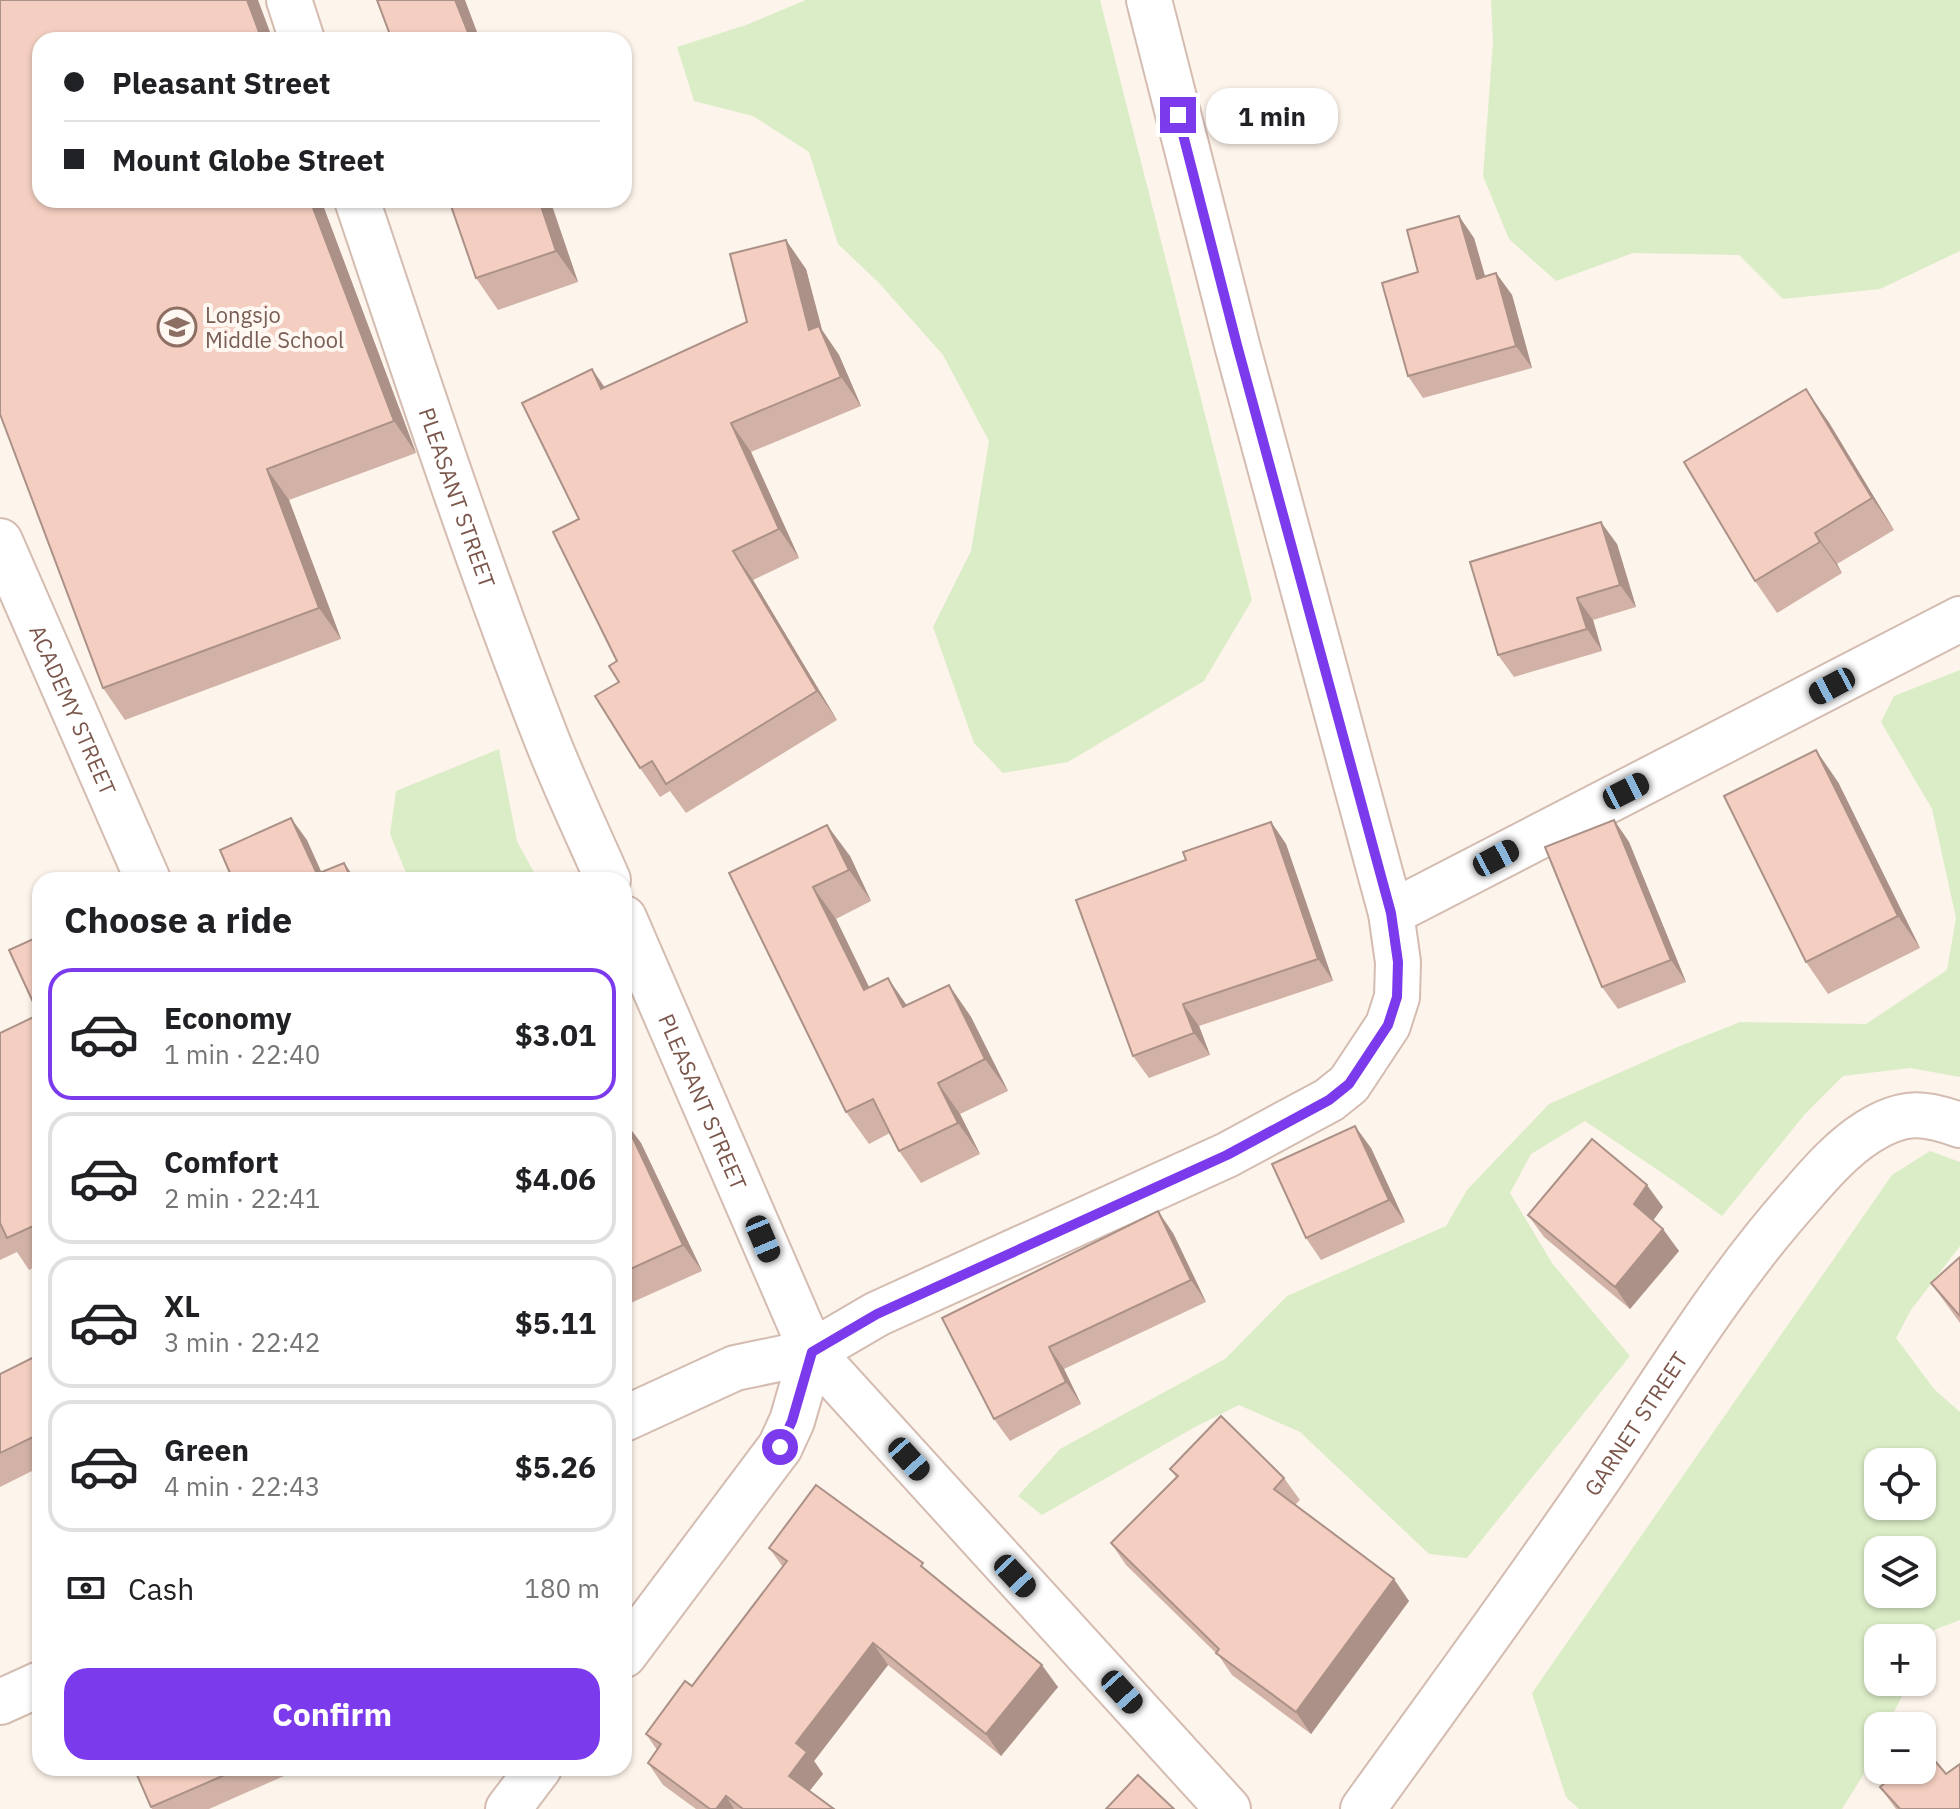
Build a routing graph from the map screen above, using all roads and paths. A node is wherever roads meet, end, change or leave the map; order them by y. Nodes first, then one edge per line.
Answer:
1 (289, 0) edge
2 (1149, 0) edge
3 (299, 32) edge
4 (360, 208) edge
5 (0, 541) edge
6 (1960, 619) edge
7 (145, 872) edge
8 (605, 872) edge
9 (1391, 913) junction
10 (632, 936) edge
11 (1960, 1125) edge
12 (812, 1352) junction
13 (632, 1415) edge
14 (632, 1644) edge
15 (32, 1688) edge
16 (0, 1702) edge
17 (533, 1776) edge
18 (508, 1809) edge
19 (1228, 1809) edge
20 (1363, 1809) edge

1 - 3 street
2 - 9 street
4 - 8 street, PLEASANT STREET
5 - 7 street, ACADEMY STREET
6 - 9 street
9 - 12 street
10 - 12 street, PLEASANT STREET
11 - 20 street, GARNET STREET
12 - 13 street
12 - 14 street
12 - 19 street, PLEASANT STREET
15 - 16 street
17 - 18 street

